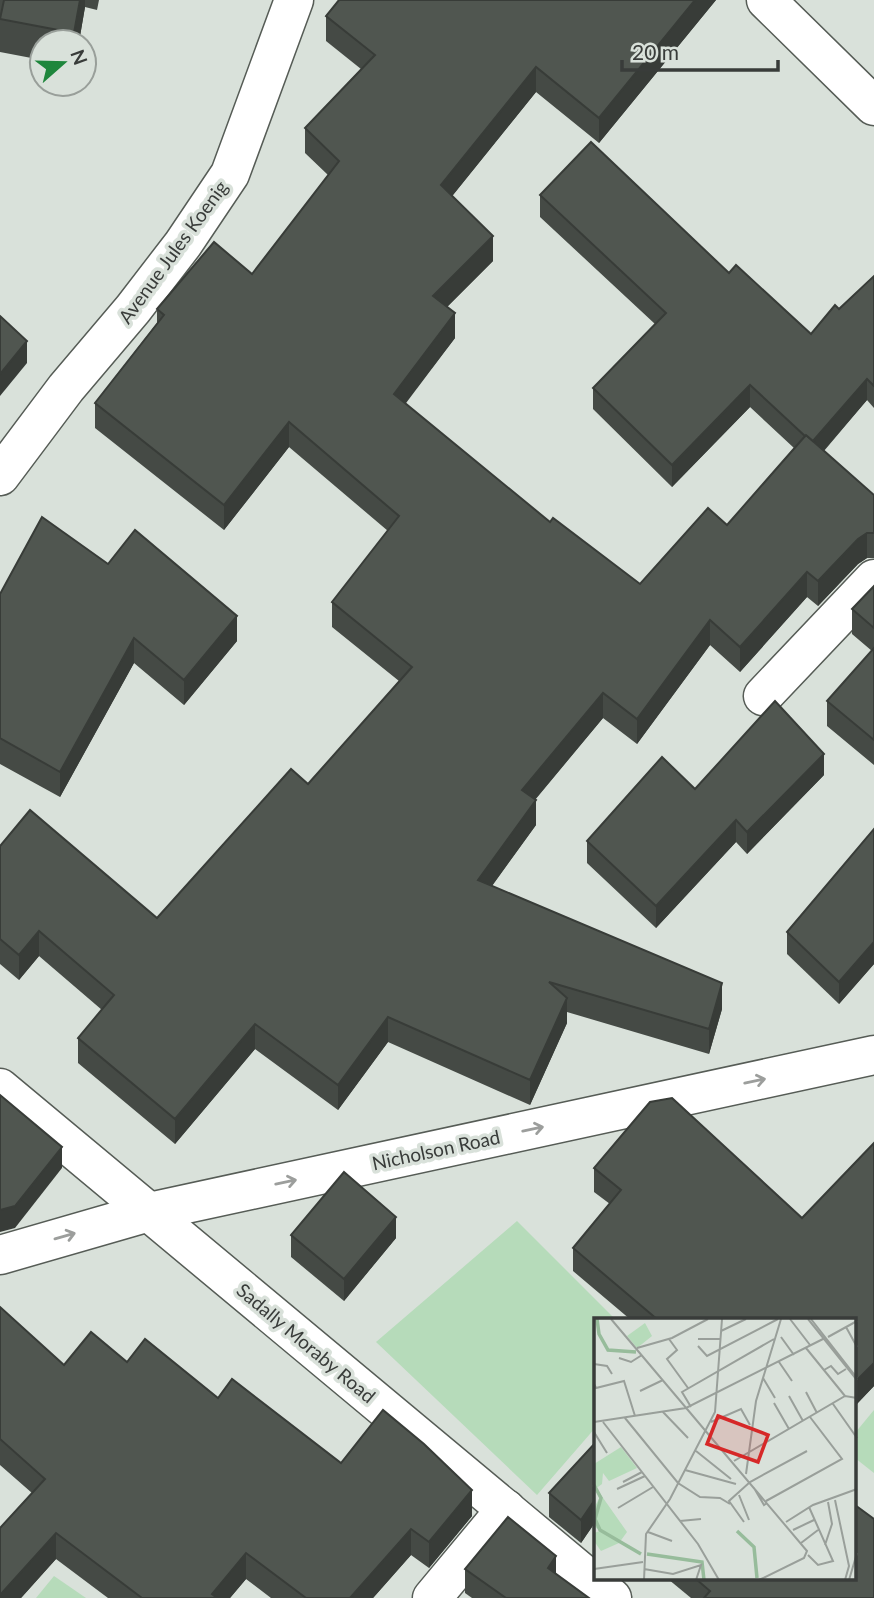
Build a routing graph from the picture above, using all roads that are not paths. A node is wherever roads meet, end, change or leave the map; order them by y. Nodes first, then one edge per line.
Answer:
1 (294, 0) edge
2 (766, 0) edge
3 (874, 106) edge
4 (0, 476) edge
5 (874, 579) edge
6 (763, 695) dead end
7 (874, 1055) edge
8 (0, 1088) edge
9 (149, 1212) junction
10 (0, 1255) edge
11 (506, 1509) junction
12 (432, 1598) edge
13 (612, 1598) edge

1 - 4 street, Avenue Jules Koenig
2 - 3 street
5 - 6 street
9 -> 7 street, Nicholson Road
8 - 9 street, Sadally Moraby Road
10 -> 9 street, Nicholson Road
9 - 11 street, Sadally Moraby Road
11 - 12 street
11 - 13 street, Sadally Moraby Road

